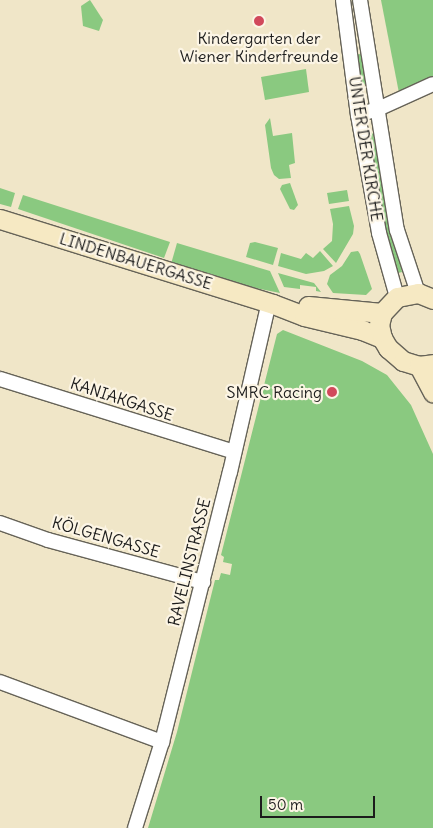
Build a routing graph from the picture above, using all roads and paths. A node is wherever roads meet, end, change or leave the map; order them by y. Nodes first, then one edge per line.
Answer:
1 (343, 0) edge
2 (360, 0) edge
3 (433, 84) edge
4 (378, 110) junction
5 (358, 115) junction
6 (0, 219) edge
7 (425, 296) edge
8 (397, 297) junction
9 (271, 303) junction
10 (382, 313) junction
11 (382, 338) junction
12 (426, 365) edge
13 (0, 379) edge
14 (433, 392) edge
15 (234, 452) junction
16 (0, 523) edge
17 (203, 582) junction
18 (0, 682) edge
19 (162, 742) junction
20 (135, 828) edge

1 - 5 street, UNTER DER KIRCHE
2 - 4 street, UNTER DER KIRCHE
3 - 4 street
4 - 5 street
4 - 7 street, UNTER DER KIRCHE
5 - 8 street, UNTER DER KIRCHE
6 - 9 main road, LINDENBAUERGASSE
7 - 8 main road, UNTER DER KIRCHE
8 - 10 main road
9 - 10 main road, LINDENBAUERGASSE
9 - 11 main road, LINDENBAUERGASSE
9 - 15 street, RAVELINSTRASSE
10 - 11 main road
11 - 12 main road
12 - 14 main road
13 - 15 street, KANIAKGASSE
15 - 17 street, RAVELINSTRASSE
16 - 17 street, KÖLGENGASSE
17 - 19 street, RAVELINSTRASSE
18 - 19 street
19 - 20 street, RAVELINSTRASSE

